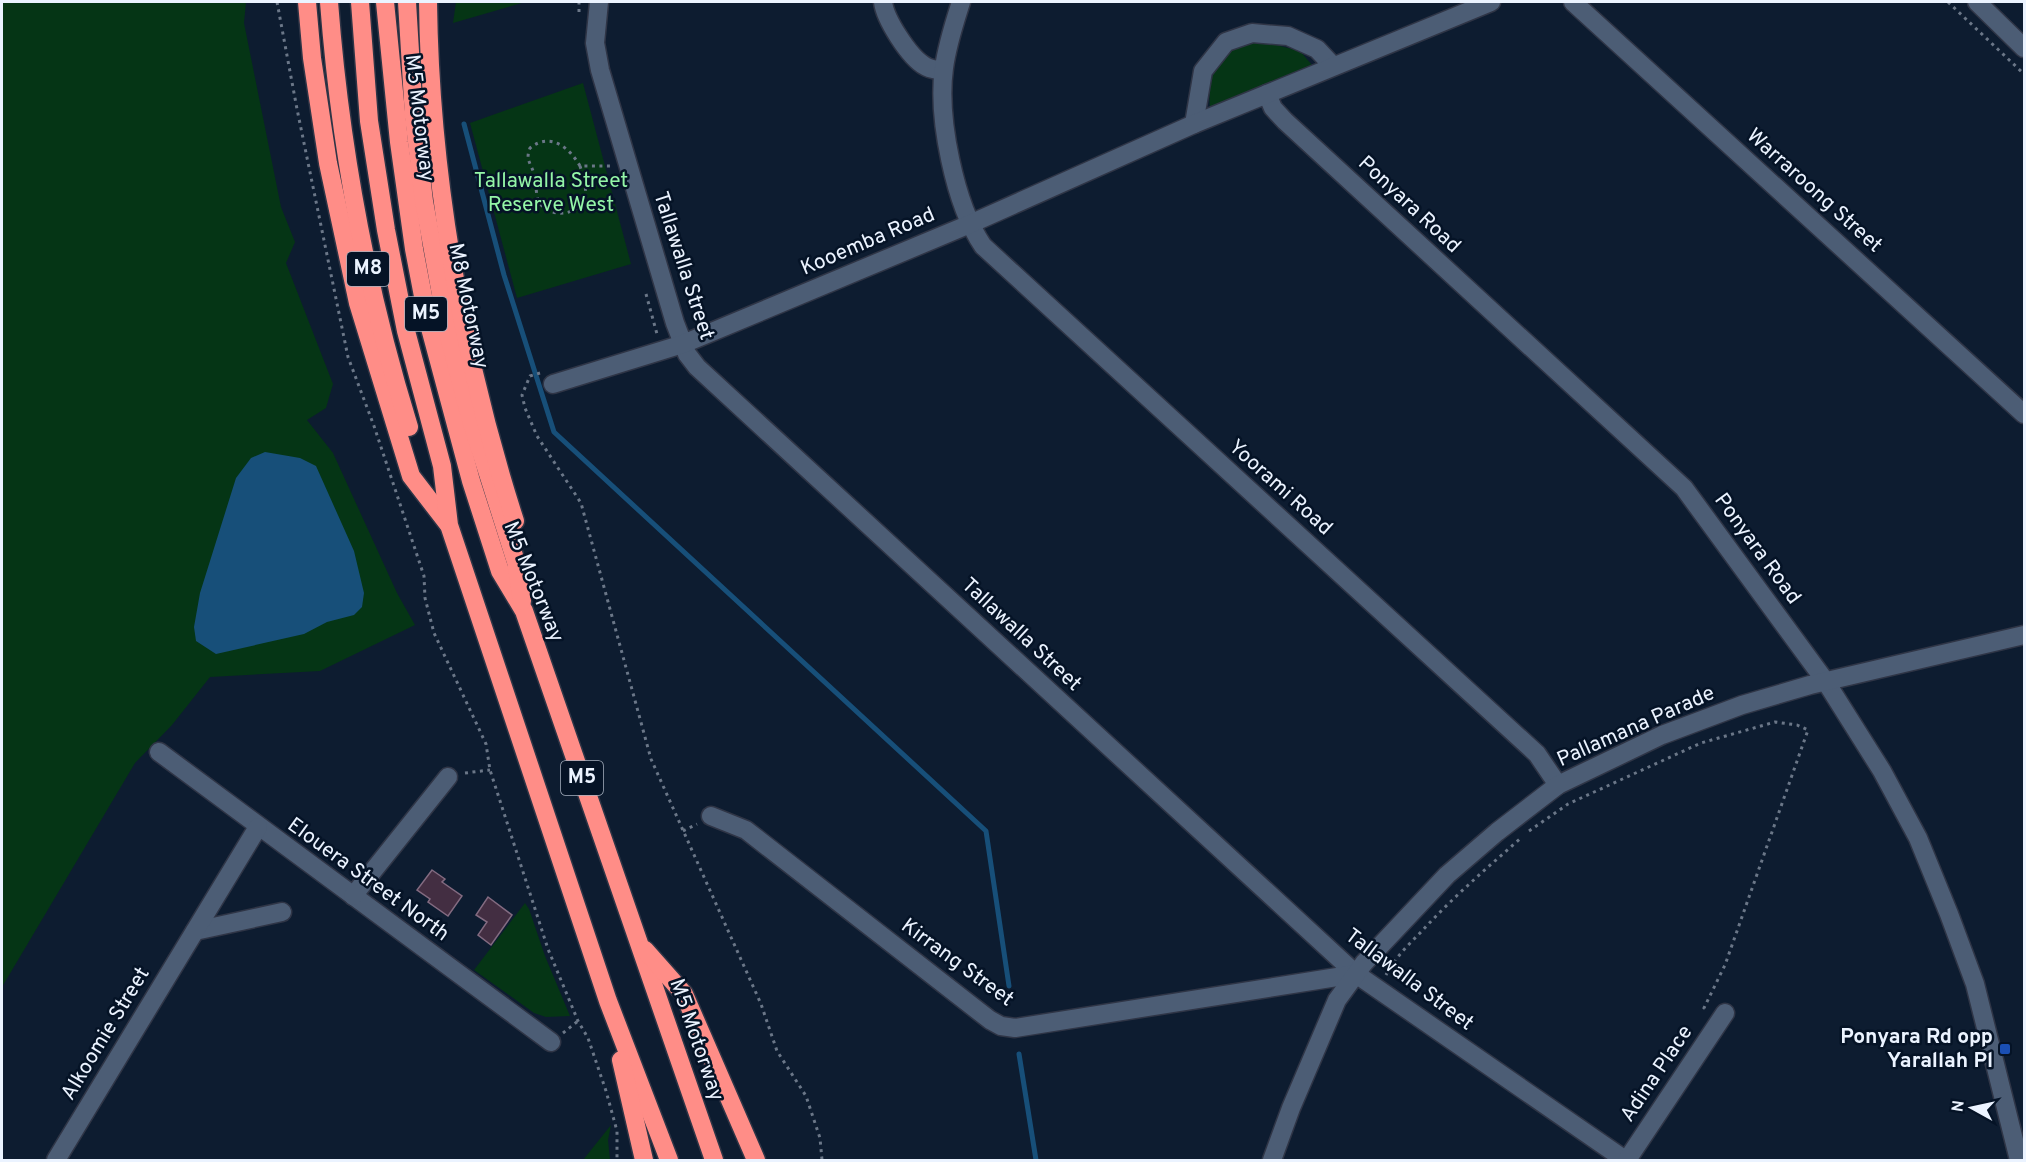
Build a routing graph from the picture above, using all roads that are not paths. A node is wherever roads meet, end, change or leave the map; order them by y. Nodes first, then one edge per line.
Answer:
1 (307, 2) edge
2 (329, 2) edge
3 (360, 2) edge
4 (385, 2) edge
5 (407, 2) edge
6 (428, 2) edge
7 (599, 2) edge
8 (883, 2) edge
9 (961, 2) edge
10 (1491, 2) edge
11 (1573, 2) edge
12 (1977, 2) edge
13 (2025, 48) edge
14 (1333, 66) junction
15 (943, 71) junction
16 (1267, 94) junction
17 (1194, 124) junction
18 (970, 224) junction
19 (683, 344) junction
20 (553, 384) dead end
21 (2025, 414) edge
22 (449, 525) junction
23 (524, 611) junction
24 (2025, 634) edge
25 (1827, 682) junction
26 (159, 752) dead end
27 (448, 777) road end
28 (1558, 785) junction
29 (711, 816) dead end
30 (258, 827) junction
31 (353, 896) junction
32 (282, 912) dead end
33 (195, 931) junction
34 (639, 944) junction
35 (1356, 974) junction
36 (608, 1001) junction
37 (1723, 1015) road end
38 (551, 1042) dead end
39 (56, 1161) edge
40 (644, 1161) edge
41 (669, 1161) edge
42 (714, 1161) edge
43 (756, 1161) edge
44 (1272, 1161) edge
45 (1626, 1161) edge
46 (2019, 1161) edge

1 - 22 highway
2 - 22 highway, M8
3 - 22 highway, M5
4 - 23 highway, M5 Motorway / M5
5 - 23 highway, M8 Motorway
6 - 23 highway
7 - 19 street, Tallawalla Street
8 - 15 street
9 - 15 street, Yoorami Road
10 - 14 street, Kooemba Road
11 - 21 street, Warraroong Street
12 - 13 street
14 - 16 street, Kooemba Road
14 - 17 street
15 - 18 street, Yoorami Road
16 - 17 street, Kooemba Road
16 - 25 street, Ponyara Road
17 - 18 street, Kooemba Road
18 - 19 street, Kooemba Road
18 - 28 street, Yoorami Road
19 - 20 street, Kooemba Road
19 - 35 street, Tallawalla Street
22 - 36 highway, M5
23 - 34 highway, M5 Motorway / M5
24 - 25 street, Pallamana Parade
25 - 28 street, Pallamana Parade
25 - 46 street, Ponyara Road
26 - 30 street, Elouera Street North
27 - 31 street
28 - 35 street, Pallamana Parade
29 - 35 street, Kirrang Street
30 - 31 street, Elouera Street North
30 - 33 street, Alkoomie Street
31 - 38 street, Elouera Street North
32 - 33 street
33 - 39 street, Alkoomie Street
34 - 42 highway, M5 Motorway / M5
34 - 43 highway
35 - 44 street, Pallamana Parade
35 - 45 street, Tallawalla Street
36 - 40 highway
36 - 41 highway, M5
37 - 45 street, Adina Place

